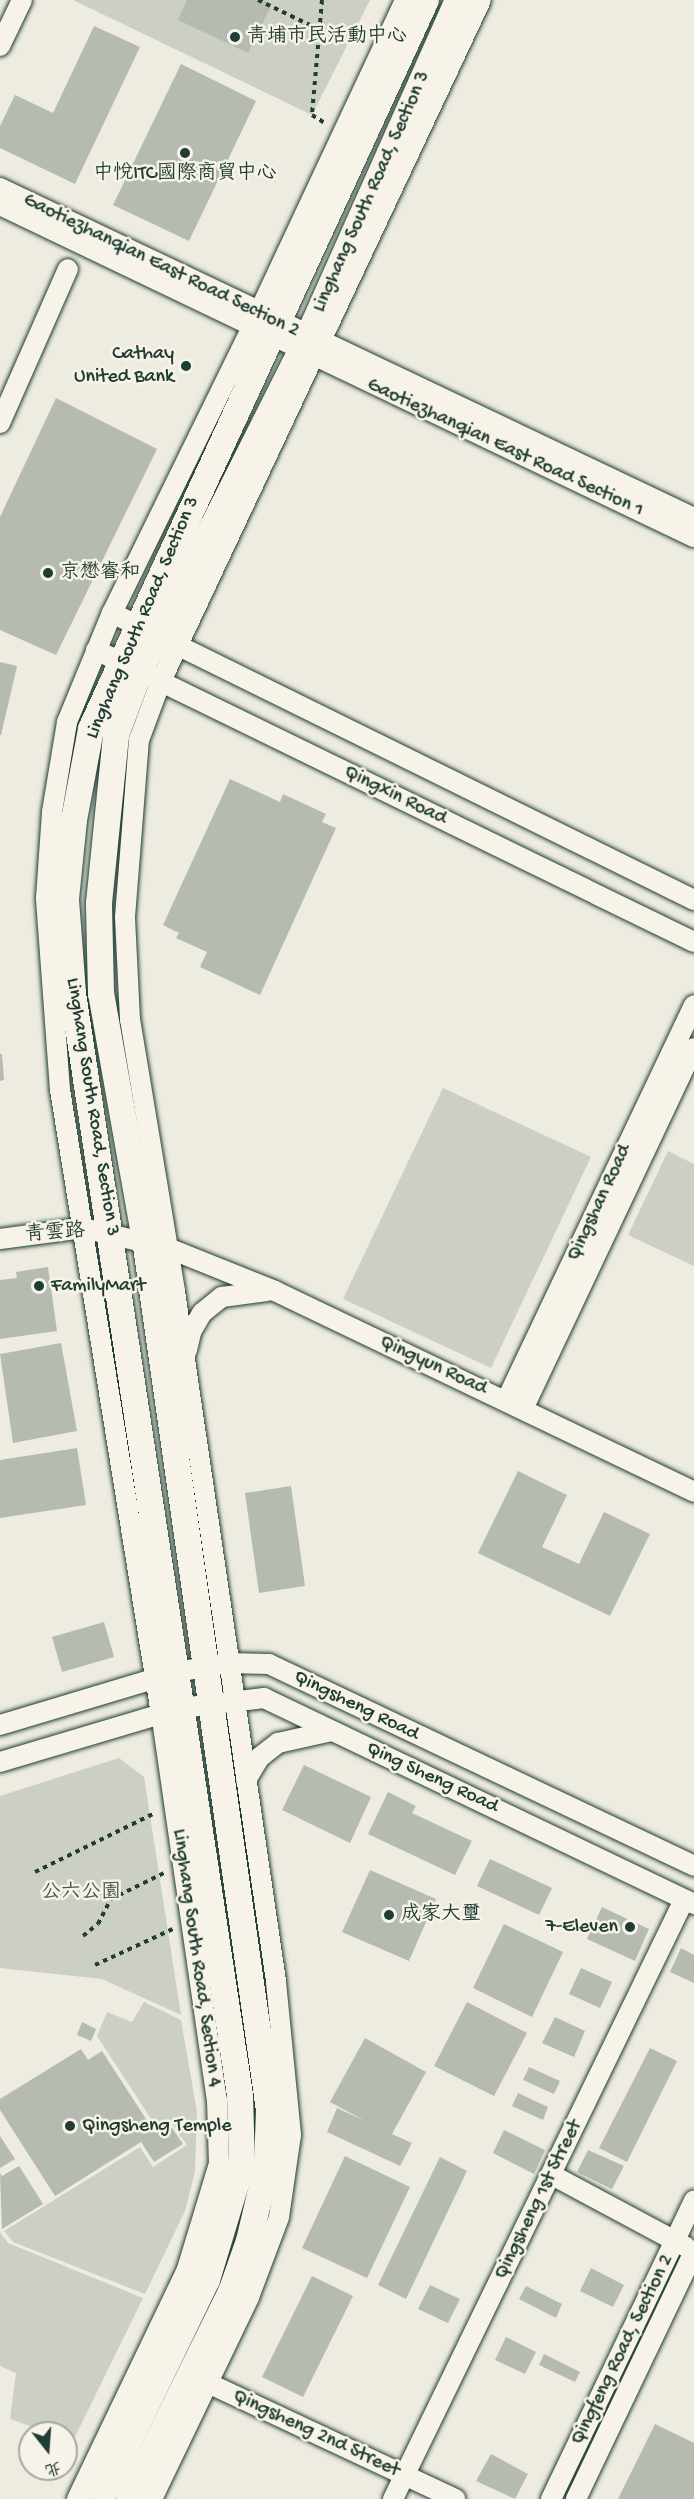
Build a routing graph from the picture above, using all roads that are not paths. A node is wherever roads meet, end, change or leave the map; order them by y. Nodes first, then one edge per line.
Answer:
1 (22, 0) edge
2 (405, 0) edge
3 (426, 0) edge
4 (458, 0) edge
5 (481, 0) edge
6 (0, 46) edge
7 (0, 188) edge
8 (0, 205) edge
9 (69, 269) dead end
10 (265, 323) junction
11 (312, 347) junction
12 (0, 423) edge
13 (694, 518) edge
14 (694, 537) edge
15 (112, 613) junction
16 (136, 625) junction
17 (169, 641) junction
18 (96, 650) junction
19 (141, 671) junction
20 (694, 900) edge
21 (694, 942) edge
22 (694, 1005) edge
23 (694, 1048) edge
24 (83, 1228) junction
25 (111, 1235) junction
26 (0, 1239) edge
27 (156, 1244) junction
28 (275, 1291) junction
29 (185, 1358) junction
30 (514, 1405) junction
31 (694, 1492) edge
32 (216, 1665) junction
33 (166, 1675) junction
34 (234, 1699) junction
35 (208, 1703) junction
36 (171, 1711) junction
37 (0, 1725) edge
38 (332, 1731) junction
39 (0, 1762) edge
40 (246, 1780) junction
41 (694, 1866) edge
42 (689, 1902) edge
43 (241, 1923) junction
44 (279, 2019) junction
45 (552, 2175) junction
46 (694, 2200) edge
47 (674, 2242) junction
48 (694, 2251) edge
49 (210, 2384) junction
50 (405, 2475) junction
51 (77, 2499) edge
52 (101, 2499) edge
53 (129, 2499) edge
54 (152, 2499) edge
55 (393, 2499) edge
56 (455, 2499) edge
57 (551, 2499) edge
58 (576, 2499) edge

1 - 6 street
2 - 10 street, Linghang South Road, Section 3
3 - 10 main road, Linghang South Road, Section 3
4 - 11 main road, Linghang South Road, Section 3
5 - 11 street, Linghang South Road, Section 3
7 - 10 street, Gaotiezhanqian East Road Section 2
8 - 10 street, Gaotiezhanqian East Road Section 2
9 - 12 street
10 - 11 street, Gaotiezhanqian East Road Section 2
10 - 15 street, Linghang South Road, Section 3
10 - 16 main road, Linghang South Road, Section 3
11 - 13 street, Gaotiezhanqian East Road Section 1
11 - 14 street, Gaotiezhanqian East Road Section 1
11 - 17 main road, Linghang South Road, Section 3
15 - 16 street, Qingxin Road
15 - 18 street, Linghang South Road, Section 3
16 - 17 street, Qingxin Road
16 - 19 main road, Linghang South Road, Section 3
17 - 19 main road, Linghang South Road, Section 3
17 - 20 street, Qingxin Road
18 - 19 street, Qingxin Road
18 - 24 street, Linghang South Road, Section 3
19 - 21 street, Qingxin Road
19 - 25 main road, Linghang South Road, Section 3
19 - 27 main road, Linghang South Road, Section 3
22 - 30 street, Qingshan Road
23 - 30 street, Qingshan Road
24 - 25 street, 青雲路
24 - 26 street, 青雲路
24 - 33 street, Linghang South Road, Section 3
25 - 27 street, 青雲路
25 - 33 main road, Linghang South Road, Section 3
27 - 28 street, Qingyun Road
27 - 29 street, Linghang South Road, Section 3
27 - 32 main road, Linghang South Road, Section 3
28 - 29 street
28 - 30 street, Qingyun Road
29 - 32 street, Linghang South Road, Section 3
30 - 31 street, Qingyun Road
32 - 33 street, Qingsheng Road
32 - 34 street, Linghang South Road, Section 3
32 - 35 main road, Linghang South Road, Section 3
32 - 41 street, Qingsheng Road
33 - 36 main road, Linghang South Road, Section 3
33 - 37 street, Qingsheng Road
34 - 35 street, Qing Sheng Road
34 - 38 street, Qing Sheng Road
34 - 40 street
35 - 36 street, Qing Sheng Road
35 - 43 main road
36 - 39 street
36 - 51 street, Linghang South Road, Section 4
36 - 52 main road, Linghang South Road, Section 4
38 - 40 street
38 - 42 street, Qing Sheng Road
40 - 44 street
42 - 45 street, Qingsheng 1st Street
43 - 44 street
43 - 53 main road
44 - 49 street
45 - 47 street
45 - 50 street, Qingsheng 1st Street
46 - 47 street, Qingfeng Road, Section 2
47 - 48 street
47 - 57 street, Qingfeng Road, Section 2
48 - 58 street, Qingfeng Road, Section 2
49 - 50 street, Qingsheng 2nd Street
49 - 54 street
50 - 55 street, Qingsheng 1st Street
50 - 56 street, Qingsheng 2nd Street

